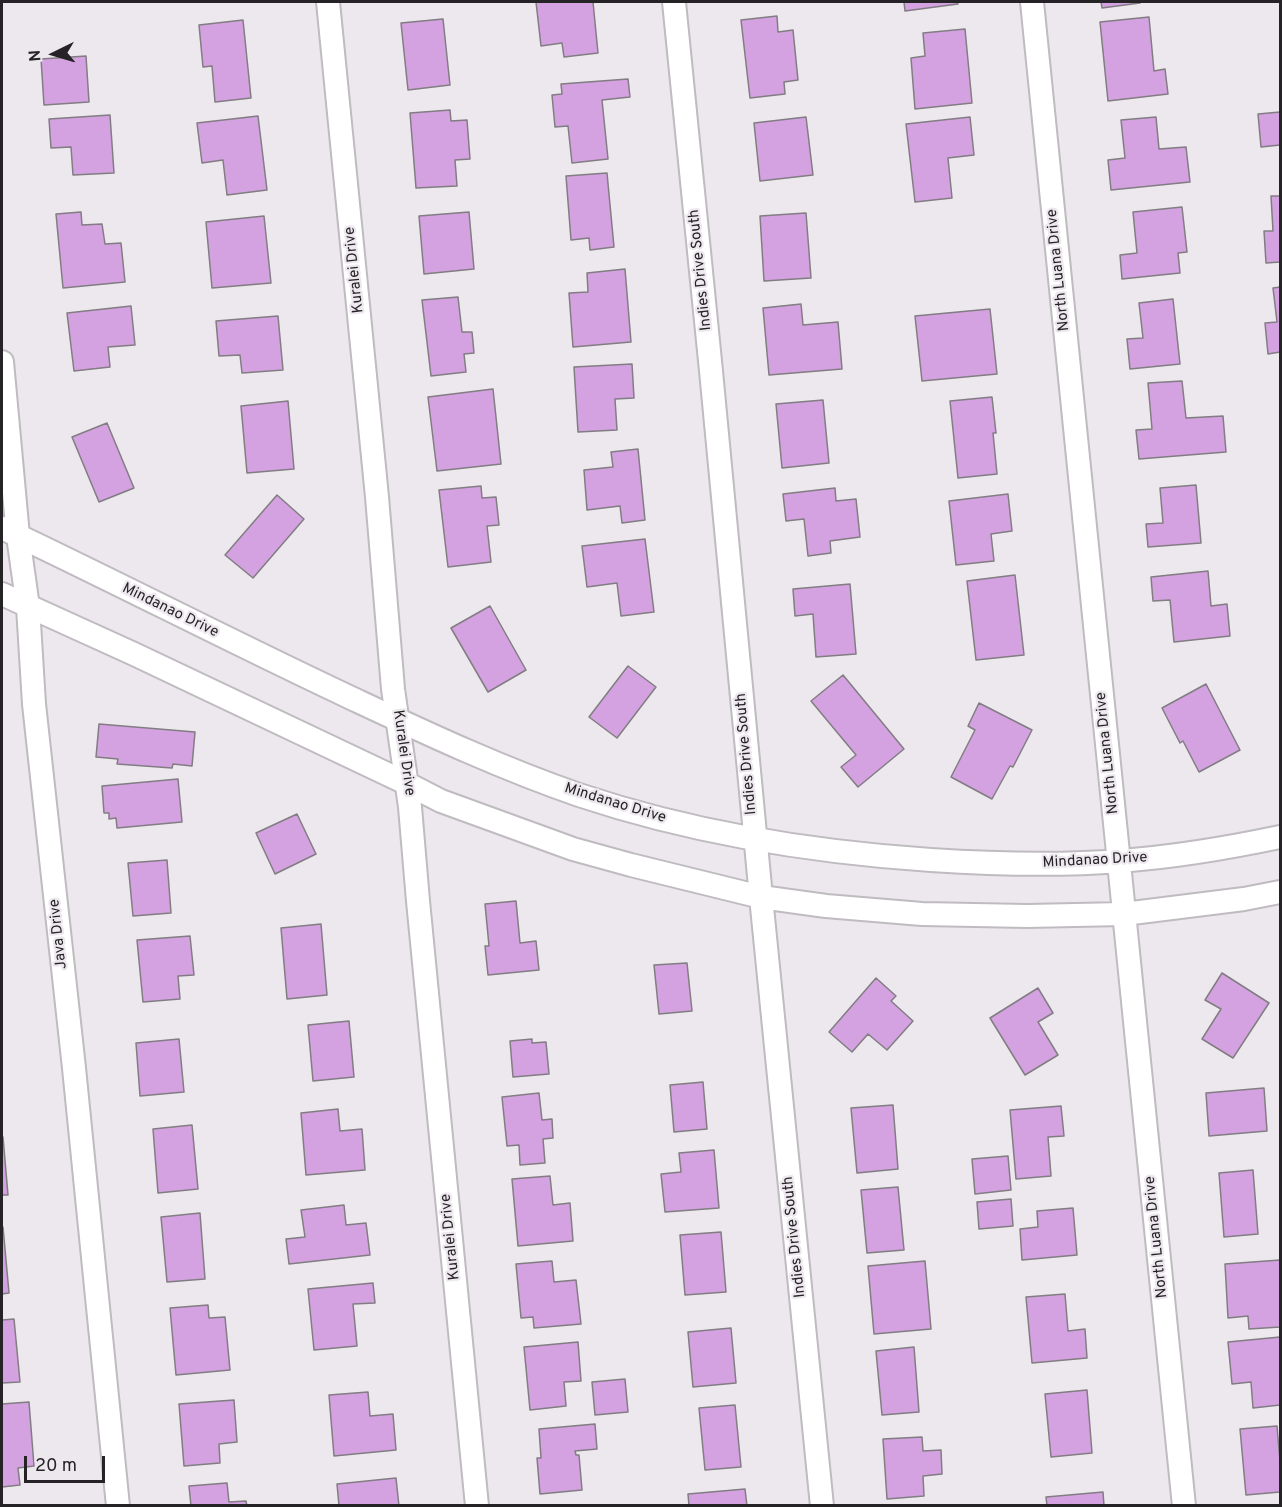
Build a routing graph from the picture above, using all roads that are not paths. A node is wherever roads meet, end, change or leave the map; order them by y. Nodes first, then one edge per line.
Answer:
1 (328, 2) edge
2 (674, 2) edge
3 (1032, 2) edge
4 (2, 362) edge
5 (10, 532) edge
6 (2, 594) edge
7 (28, 607) junction
8 (397, 720) junction
9 (406, 783) junction
10 (1281, 837) edge
11 (755, 840) junction
12 (1119, 861) junction
13 (1281, 892) edge
14 (761, 897) junction
15 (1124, 914) junction
16 (118, 1506) edge
17 (477, 1506) edge
18 (822, 1506) edge
19 (1184, 1506) edge

1 - 8 street, Kuralei Drive
2 - 11 street, Indies Drive South
3 - 12 street, North Luana Drive
4 - 5 street, Java Drive
5 - 7 street, Java Drive
5 - 8 street, Mindanao Drive
6 - 7 street
7 - 9 street
7 - 16 street, Java Drive
8 - 9 street, Kuralei Drive
8 - 11 street, Mindanao Drive
9 - 14 street
9 - 17 street, Kuralei Drive
10 - 12 street, Mindanao Drive
11 - 12 street, Mindanao Drive
11 - 14 street, Indies Drive South
12 - 15 street, North Luana Drive
13 - 15 street
14 - 15 street
14 - 18 street, Indies Drive South
15 - 19 street, North Luana Drive

